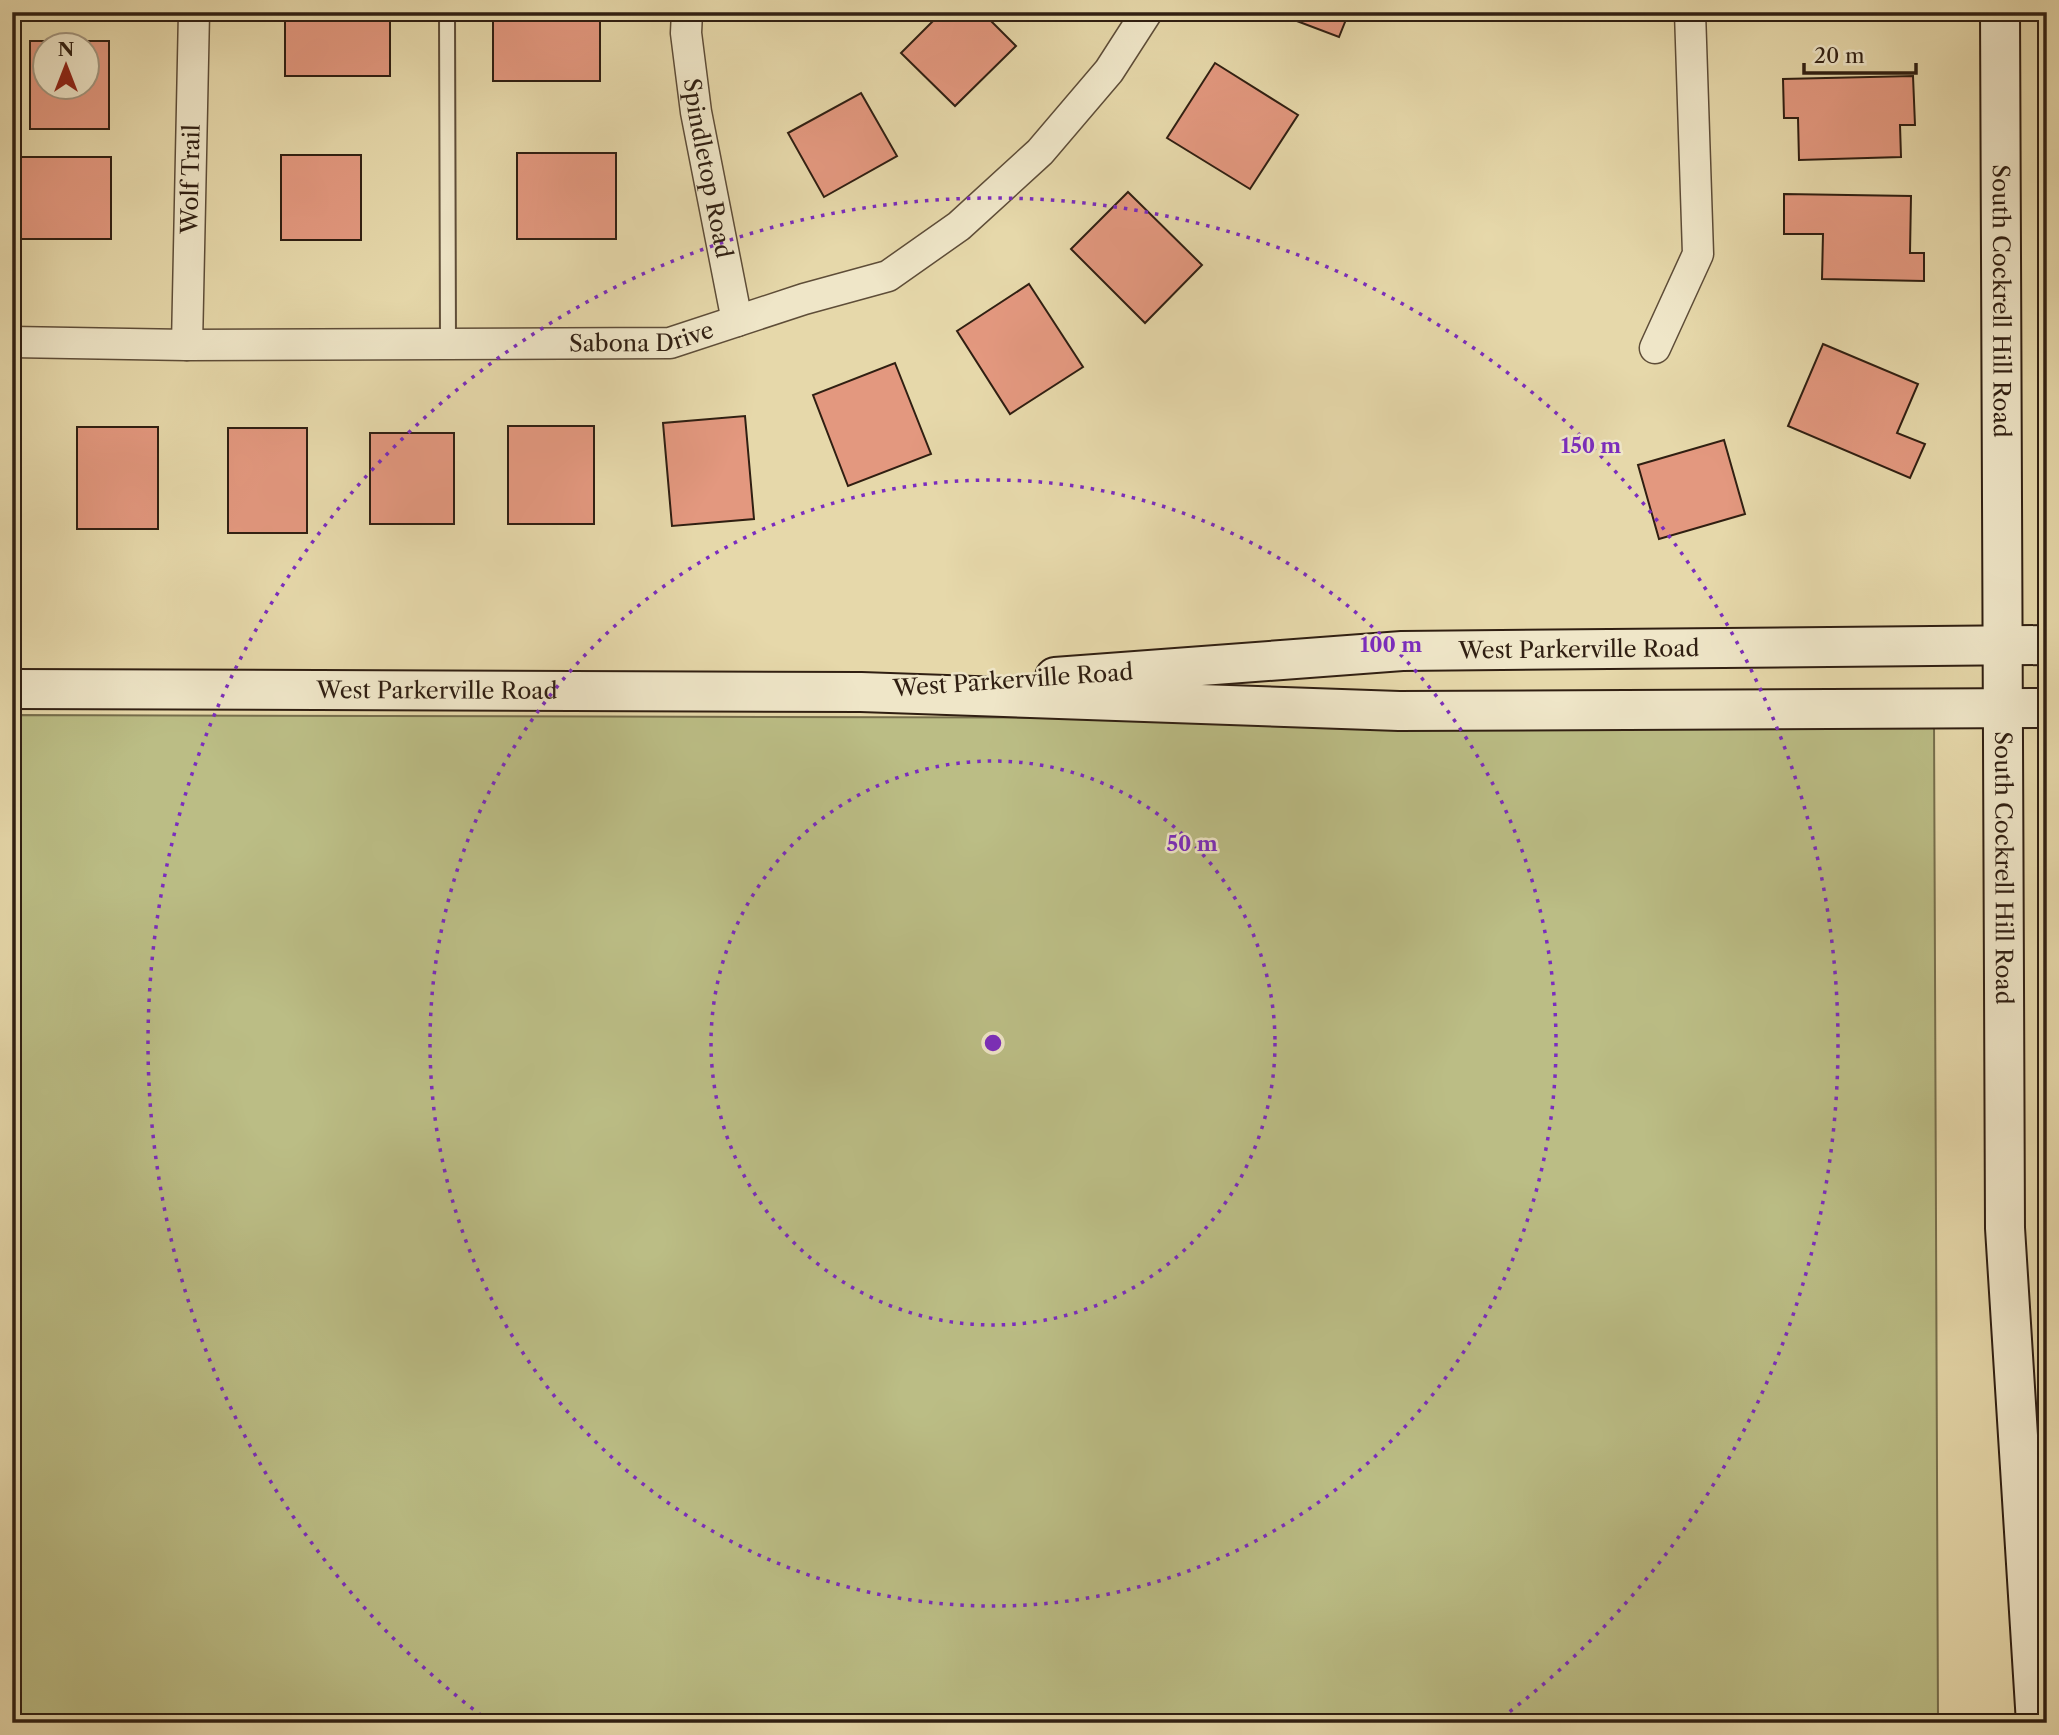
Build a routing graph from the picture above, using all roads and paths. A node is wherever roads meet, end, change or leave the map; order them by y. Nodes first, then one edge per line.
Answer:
1 (194, 12) edge
2 (447, 12) edge
3 (687, 12) edge
4 (1147, 12) edge
5 (1690, 12) edge
6 (2000, 12) edge
7 (737, 321) junction
8 (12, 342) edge
9 (448, 344) junction
10 (187, 345) junction
11 (1655, 348) dead end
12 (2047, 645) edge
13 (2002, 646) junction
14 (12, 690) edge
15 (861, 692) junction
16 (2002, 708) junction
17 (2047, 708) edge
18 (2036, 1723) edge

1 - 10 street, Wolf Trail
2 - 9 lane
3 - 7 street, Spindletop Road
4 - 7 street, Sabona Drive
5 - 11 street
6 - 13 street, South Cockrell Hill Road
7 - 9 street, Sabona Drive
8 - 10 street, Sabona Drive
9 - 10 street, Sabona Drive
12 - 13 street, West Parkerville Road
13 - 15 street, West Parkerville Road
13 - 16 street, South Cockrell Hill Road
14 - 15 street, West Parkerville Road
15 - 16 street, West Parkerville Road
16 - 17 street, West Parkerville Road
16 - 18 street, South Cockrell Hill Road

